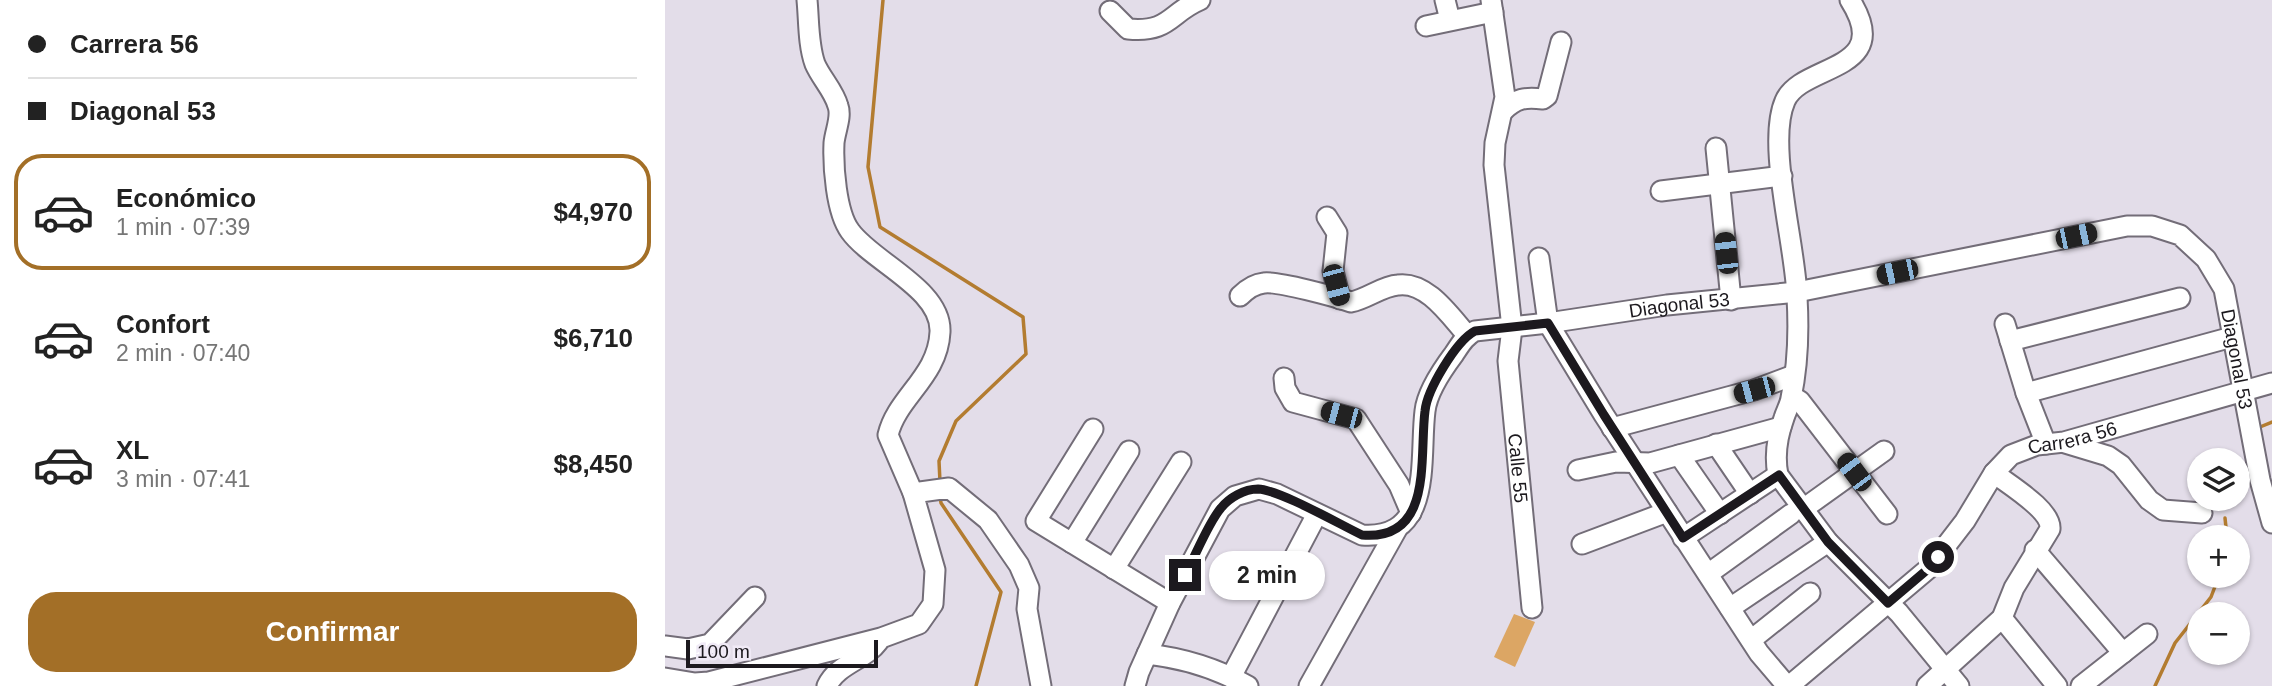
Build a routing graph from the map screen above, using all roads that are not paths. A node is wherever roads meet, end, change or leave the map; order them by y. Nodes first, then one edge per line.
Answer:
1 (807, 0) edge
2 (1200, 0) edge
3 (1445, 0) edge
4 (1850, 0) edge
5 (1492, 6) edge
6 (1110, 11) dead end
7 (1450, 20) junction
8 (1426, 26) dead end
9 (1561, 42) dead end
10 (1503, 111) junction
11 (1716, 149) dead end
12 (1782, 176) junction
13 (1719, 183) junction
14 (1661, 191) dead end
15 (1327, 217) dead end
16 (1539, 258) dead end
17 (1797, 292) junction
18 (1240, 296) dead end
19 (2180, 298) dead end
20 (1340, 299) junction
21 (1731, 300) junction
22 (1548, 323) junction
23 (1512, 328) junction
24 (1467, 335) junction
25 (2232, 337) junction
26 (1794, 375) junction
27 (1285, 378) dead end
28 (2272, 383) edge
29 (2242, 391) junction
30 (2026, 393) junction
31 (1792, 396) junction
32 (1781, 427) junction
33 (1612, 428) junction
34 (1093, 429) dead end
35 (2055, 443) junction
36 (1716, 444) junction
37 (1884, 451) dead end
38 (1129, 452) dead end
39 (1679, 455) junction
40 (1181, 462) dead end
41 (1636, 464) junction
42 (1578, 470) dead end
43 (1854, 472) junction
44 (1994, 473) junction
45 (1779, 475) junction
46 (919, 492) junction
47 (1750, 494) junction
48 (1667, 512) junction
49 (1797, 512) junction
50 (1411, 513) junction
51 (2202, 513) dead end
52 (1317, 514) junction
53 (1720, 514) junction
54 (1887, 514) dead end
55 (2272, 523) edge
56 (1397, 529) junction
57 (1683, 538) junction
58 (1828, 542) junction
59 (1072, 543) junction
60 (1582, 544) dead end
61 (2035, 550) junction
62 (1114, 569) junction
63 (1708, 574) junction
64 (1809, 593) dead end
65 (755, 597) dead end
66 (1170, 603) junction
67 (1888, 603) junction
68 (1532, 608) dead end
69 (1730, 608) junction
70 (2002, 618) junction
71 (2147, 634) dead end
72 (881, 638) junction
73 (1751, 640) junction
74 (665, 646) edge
75 (2123, 653) junction
76 (1147, 654) junction
77 (1946, 670) junction
78 (665, 678) edge
79 (1239, 681) edge
80 (827, 686) edge
81 (1041, 686) edge
82 (1135, 686) edge
83 (1309, 686) edge
84 (1788, 686) edge
85 (1927, 686) edge
86 (1959, 686) edge
87 (2057, 686) edge
88 (2081, 686) edge

1 - 46 street
2 - 6 street
3 - 7 street
4 - 12 street
5 - 7 street
5 - 10 street, Calle 55
7 - 8 street
9 - 10 street
10 - 23 street, Calle 55
11 - 13 street
12 - 13 street
12 - 17 street
13 - 14 street
13 - 21 street
15 - 20 street
16 - 22 street
17 - 21 street, Diagonal 53
17 - 25 street, Diagonal 53
17 - 26 street
18 - 20 street
19 - 30 street
20 - 24 street
21 - 22 street, Diagonal 53
22 - 23 street, Diagonal 53
22 - 33 street
23 - 24 street, Diagonal 53
23 - 68 street, Calle 55
24 - 50 street
25 - 29 street, Diagonal 53
25 - 30 street
26 - 31 street
26 - 33 street
27 - 50 street
28 - 29 street, Carrera 56
29 - 35 street, Carrera 56
29 - 55 street, Diagonal 53
30 - 35 street
31 - 32 street
31 - 43 street
32 - 36 street
32 - 45 street
33 - 41 street
34 - 59 street
35 - 44 street, Carrera 56
35 - 51 street
36 - 39 street
36 - 47 street
37 - 43 street
38 - 59 street
39 - 41 street
39 - 53 street
40 - 62 street
41 - 42 street
41 - 48 street
43 - 49 street
43 - 54 street
44 - 61 street
44 - 67 street, Carrera 56
45 - 47 street
45 - 49 street
46 - 72 street
46 - 81 street
47 - 53 street
48 - 57 street
48 - 60 street
49 - 58 street
49 - 63 street
50 - 56 street
52 - 56 street
52 - 66 street
52 - 79 street
53 - 57 street
56 - 83 street
57 - 63 street
58 - 67 street
58 - 69 street
59 - 62 street
61 - 70 street
61 - 75 street
62 - 66 street
63 - 69 street
64 - 73 street
65 - 74 street
66 - 76 street
67 - 77 street
67 - 84 street, Carrera 56
69 - 73 street
70 - 77 street
70 - 87 street
71 - 75 street
72 - 78 street
72 - 80 street
73 - 84 street
75 - 88 street
76 - 79 street
76 - 82 street
77 - 85 street
77 - 86 street

